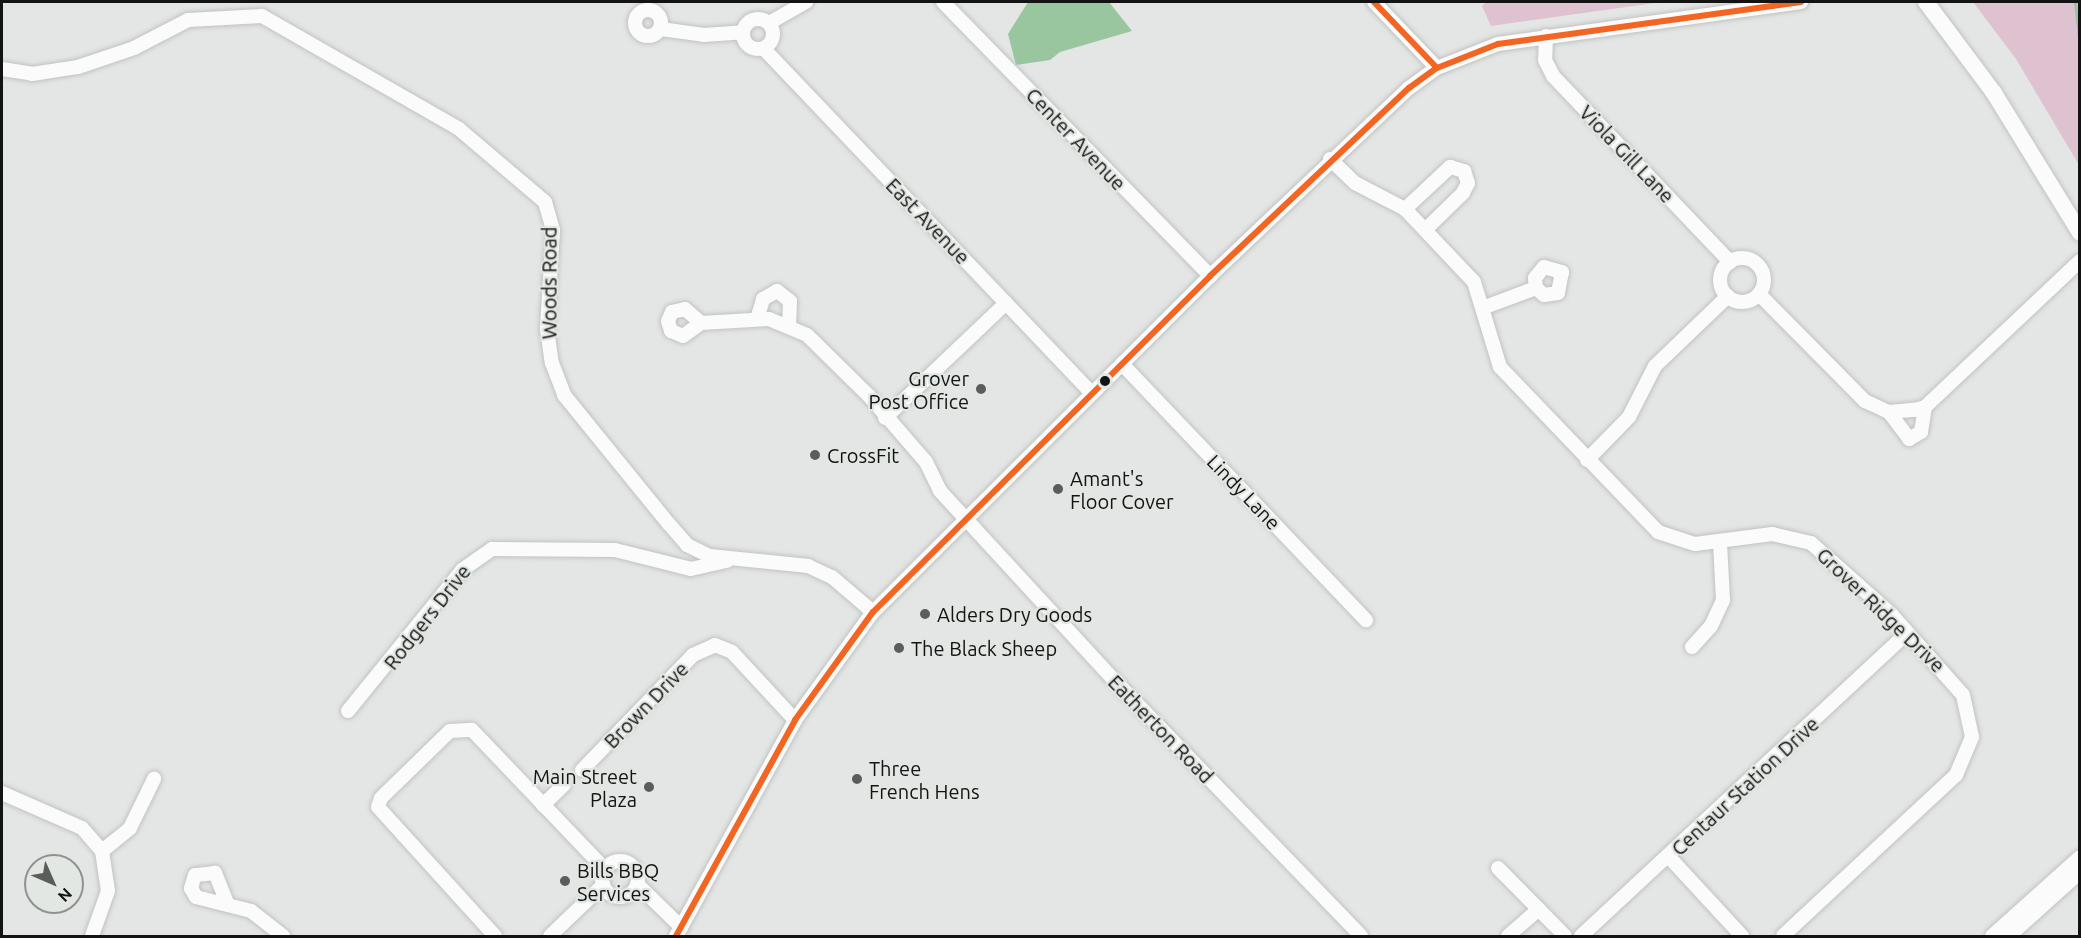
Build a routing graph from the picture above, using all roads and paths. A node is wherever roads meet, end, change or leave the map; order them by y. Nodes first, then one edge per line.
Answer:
1 (806, 2) edge
2 (943, 2) edge
3 (1374, 2) edge
4 (1801, 2) edge
5 (1926, 2) edge
6 (769, 23) junction
7 (661, 29) dead end
8 (743, 32) junction
9 (1546, 36) junction
10 (764, 49) junction
11 (1437, 68) junction
12 (2, 69) edge
13 (1330, 159) junction
14 (1405, 209) junction
15 (1425, 230) junction
16 (2079, 233) edge
17 (2079, 261) edge
18 (1730, 262) junction
19 (1210, 276) junction
20 (2079, 278) edge
21 (2064, 281) junction
22 (1536, 288) dead end
23 (1759, 294) junction
24 (1728, 296) junction
25 (1006, 303) junction
26 (1485, 307) junction
27 (757, 319) junction
28 (701, 323) dead end
29 (789, 324) junction
30 (1122, 364) junction
31 (1092, 393) junction
32 (1925, 407) junction
33 (1889, 412) junction
34 (885, 418) junction
35 (1587, 460) junction
36 (965, 518) junction
37 (1720, 542) junction
38 (729, 560) junction
39 (873, 612) junction
40 (1366, 620) dead end
41 (1907, 633) junction
42 (1692, 647) dead end
43 (348, 711) dead end
44 (795, 720) junction
45 (582, 770) dead end
46 (154, 779) dead end
47 (564, 785) dead end
48 (2, 793) edge
49 (543, 805) junction
50 (102, 851) junction
51 (1669, 857) junction
52 (2079, 857) edge
53 (1498, 868) dead end
54 (605, 869) junction
55 (2079, 872) edge
56 (637, 884) junction
57 (603, 885) junction
58 (228, 904) dead end
59 (1539, 909) junction
60 (679, 932) edge
61 (1352, 933) edge
62 (2015, 935) edge
63 (92, 936) edge
64 (284, 936) edge
65 (495, 936) edge
66 (550, 936) edge
67 (1508, 936) edge
68 (1565, 936) edge
69 (1581, 936) edge
70 (1742, 936) edge
71 (1784, 936) edge
72 (1992, 936) edge

1 - 6 street
2 - 19 street, Center Avenue
3 - 11 street
4 - 9 street
5 - 16 main road
6 - 8 street
6 - 10 street
7 - 8 street
8 - 10 street, East Avenue
9 - 11 street
9 - 18 street, Viola Gill Lane
10 - 25 street, East Avenue
11 - 13 street
12 - 38 street, Woods Road
13 - 14 street, Grover Ridge Drive
13 - 19 street
14 - 15 street, Grover Ridge Drive
14 - 15 street
15 - 26 street, Grover Ridge Drive
17 - 21 street
18 - 23 street
18 - 24 street
19 - 30 street
20 - 21 street
21 - 32 street
22 - 26 street
23 - 24 street
23 - 33 street
24 - 35 street
25 - 31 street, East Avenue
25 - 34 street
26 - 35 street, Grover Ridge Drive
27 - 28 street
27 - 29 street
27 - 29 street
29 - 34 street, Eatherton Road
30 - 31 street
30 - 40 street, Lindy Lane
31 - 36 street
32 - 33 street
32 - 33 street
34 - 36 street, Eatherton Road
35 - 37 street, Grover Ridge Drive
36 - 39 street
36 - 61 street, Eatherton Road
37 - 41 street, Grover Ridge Drive
37 - 42 street
38 - 39 street, Woods Road
38 - 43 street, Rodgers Drive
39 - 44 street
41 - 51 street, Centaur Station Drive
41 - 71 street, Grover Ridge Drive
44 - 45 street, Brown Drive
44 - 60 street
46 - 50 street
47 - 49 street
48 - 50 street
49 - 54 street
49 - 65 street
50 - 63 street
51 - 69 street, Centaur Station Drive
51 - 70 street
52 - 72 street
53 - 59 street
54 - 56 street
54 - 57 street
55 - 62 street
56 - 57 street
56 - 60 street
57 - 66 street
58 - 64 street
59 - 67 street
59 - 68 street

